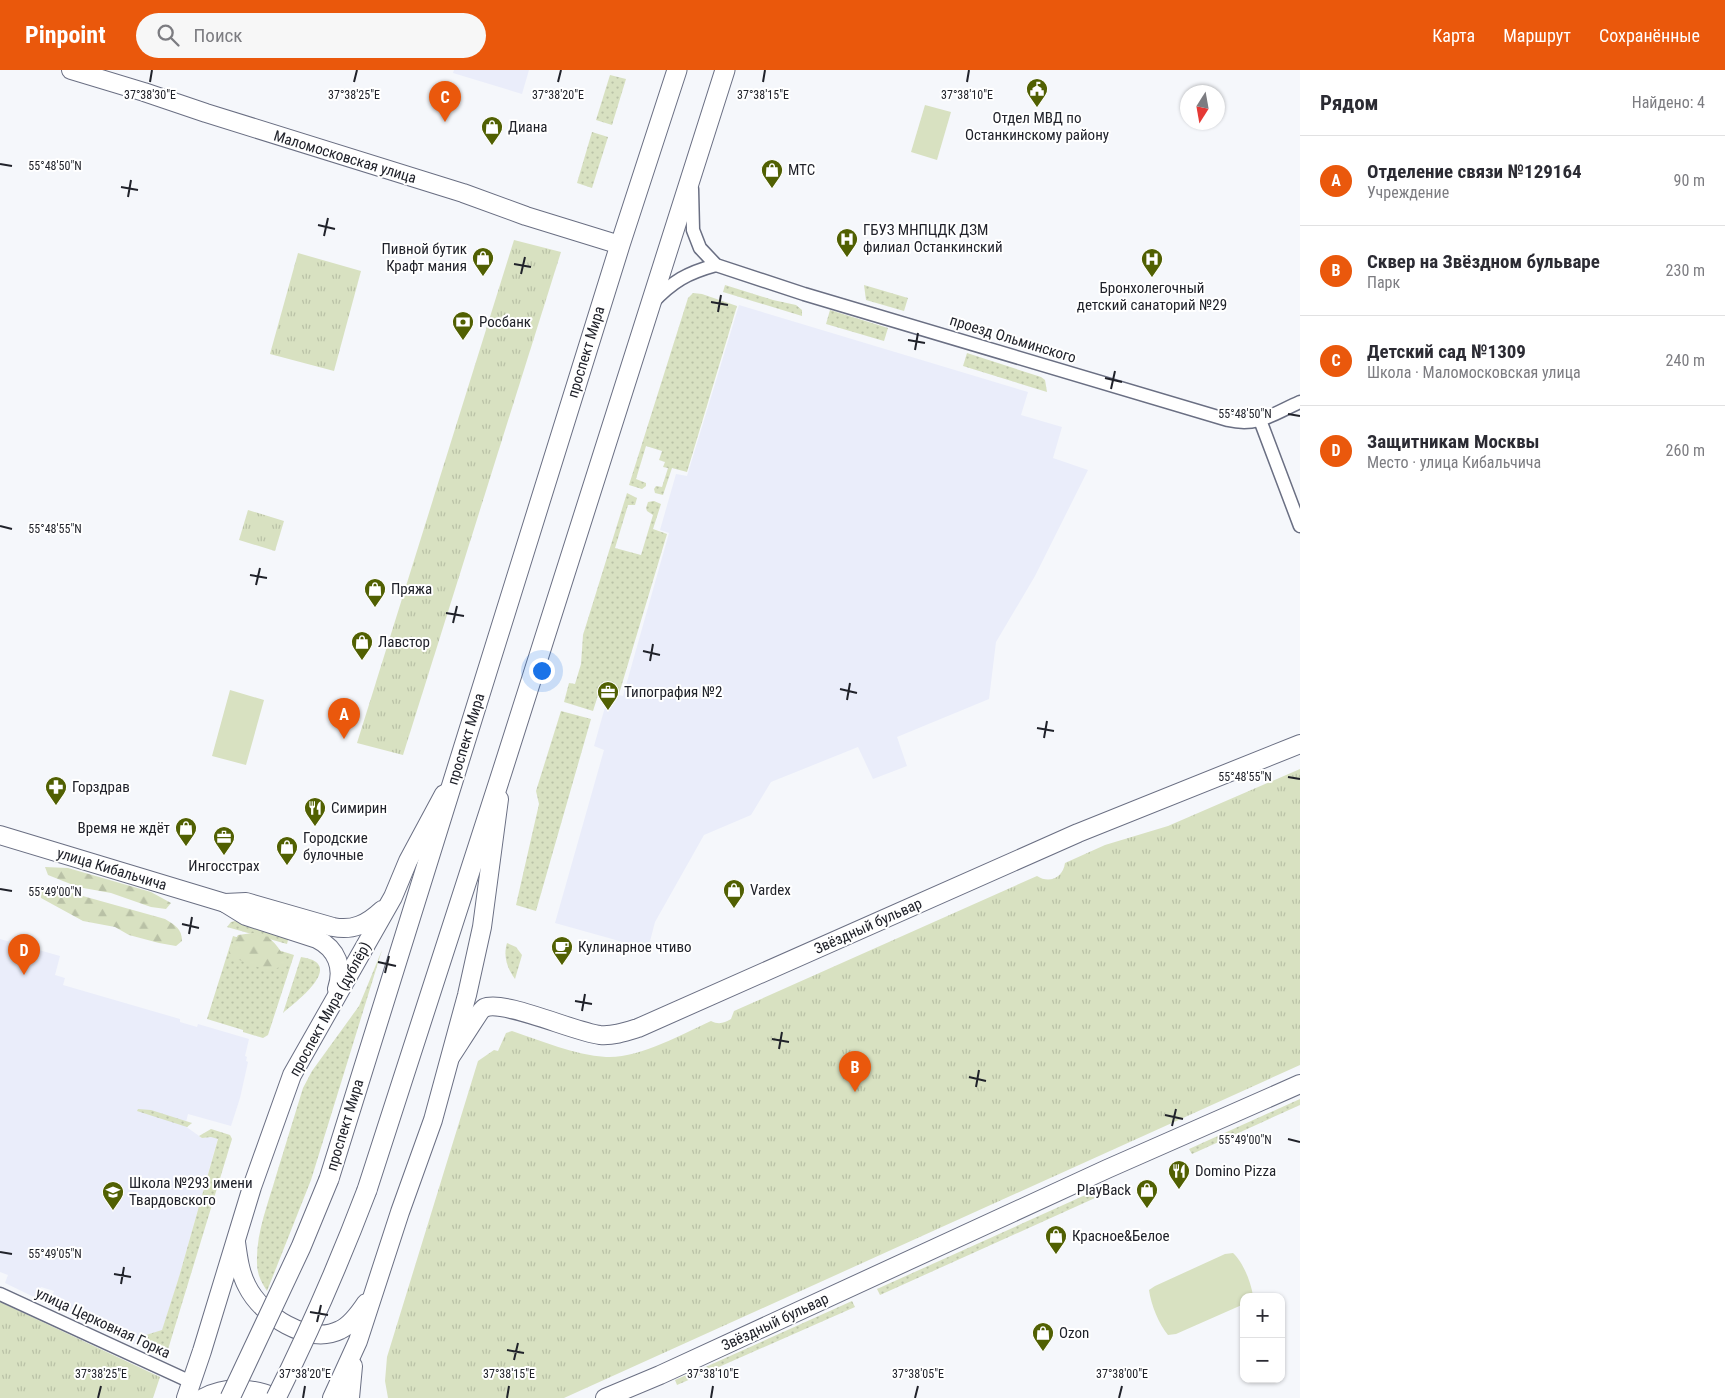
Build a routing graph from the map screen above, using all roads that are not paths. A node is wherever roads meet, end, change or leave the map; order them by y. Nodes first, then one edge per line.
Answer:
1 (70, 70) edge
2 (677, 70) edge
3 (725, 70) edge
4 (694, 165) junction
5 (620, 245) junction
6 (716, 265) junction
7 (649, 306) junction
8 (1300, 402) edge
9 (1260, 420) junction
10 (1300, 526) edge
11 (1300, 744) edge
12 (502, 772) junction
13 (455, 774) junction
14 (0, 835) edge
15 (393, 897) junction
16 (225, 903) junction
17 (331, 1008) junction
18 (451, 1056) junction
19 (1300, 1084) edge
20 (235, 1239) junction
21 (0, 1294) edge
22 (372, 1294) junction
23 (358, 1341) junction
24 (189, 1390) edge
25 (203, 1398) edge
26 (230, 1398) edge
27 (277, 1398) edge
28 (332, 1398) edge
29 (350, 1398) edge
30 (605, 1398) edge

1 - 5 street, Маломосковская улица
2 - 5 main road, проспект Мира
3 - 4 main road
4 - 6 street, проезд Ольминского
4 - 7 main road
5 - 13 main road, проспект Мира
6 - 7 street
6 - 9 street, проезд Ольминского
7 - 12 main road
8 - 9 street, проезд Ольминского
9 - 10 street
11 - 18 street, Звёздный бульвар
12 - 18 street
12 - 27 main road, bridge
13 - 15 street, проспект Мира (дублёр)
13 - 26 main road, проспект Мира, bridge
14 - 16 street, улица Кибальчича
15 - 16 street, улица Кибальчича
15 - 17 street, проспект Мира (дублёр)
16 - 17 street, улица Кибальчича
17 - 20 street, проспект Мира (дублёр)
18 - 22 street
19 - 30 street, Звёздный бульвар
20 - 22 street
20 - 24 street, проспект Мира (дублёр)
21 - 24 street, улица Церковная Горка
22 - 23 street
23 - 28 street
23 - 29 street
25 - 27 street

